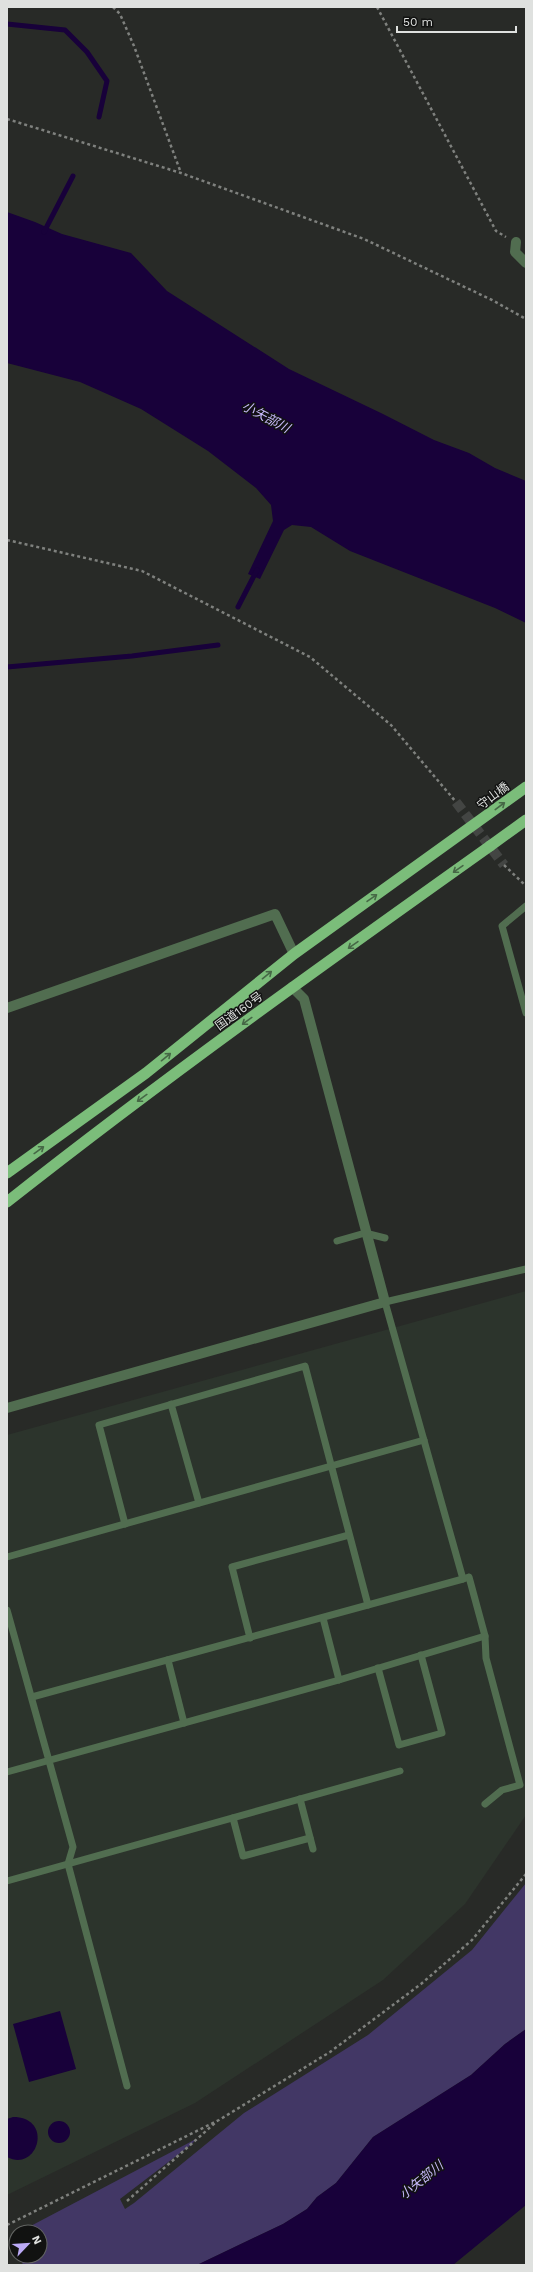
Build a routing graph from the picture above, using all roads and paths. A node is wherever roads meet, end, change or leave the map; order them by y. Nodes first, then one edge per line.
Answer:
1 (113, 7) edge
2 (377, 7) edge
3 (7, 119) edge
4 (181, 173) junction
5 (516, 242) joint
6 (526, 263) edge
7 (526, 319) edge
8 (7, 540) edge
9 (526, 787) edge
10 (456, 802) tunnel mouth
11 (526, 820) edge
12 (475, 826) joint
13 (504, 865) tunnel mouth
14 (526, 886) edge
15 (526, 906) edge
16 (294, 954) junction
17 (292, 988) junction
18 (7, 1008) edge
19 (526, 1013) edge
20 (7, 1173) edge
21 (7, 1202) edge
22 (365, 1233) junction
23 (385, 1238) dead end
24 (337, 1242) dead end
25 (526, 1269) edge
26 (385, 1302) junction
27 (171, 1404) junction
28 (7, 1408) edge
29 (424, 1440) junction
30 (332, 1466) junction
31 (199, 1503) junction
32 (126, 1524) junction
33 (350, 1535) junction
34 (7, 1557) edge
35 (463, 1579) junction
36 (368, 1605) junction
37 (8, 1615) edge
38 (322, 1618) junction
39 (485, 1636) junction
40 (250, 1638) junction
41 (421, 1656) junction
42 (168, 1660) junction
43 (378, 1668) junction
44 (339, 1680) junction
45 (32, 1697) junction
46 (184, 1723) junction
47 (48, 1761) junction
48 (400, 1771) dead end
49 (7, 1772) edge
50 (300, 1799) junction
51 (485, 1804) dead end
52 (233, 1818) junction
53 (310, 1838) junction
54 (313, 1849) dead end
55 (68, 1864) junction
56 (526, 1874) edge
57 (7, 1881) edge
58 (127, 2086) dead end
59 (219, 2120) junction
60 (126, 2201) dead end
61 (7, 2225) edge

1 - 4 path
2 - 5 path
3 - 4 path
4 - 7 path
5 - 6 street
8 - 10 path
12 -> 9 highway, 守山橋
11 -> 17 highway, 国道160号, bridge
16 -> 12 highway, 国道160号
13 - 14 path
15 - 19 lane
16 - 18 street
20 -> 16 highway, 国道160号
17 -> 21 highway, 国道160号
17 - 22 street
22 - 23 lane
22 - 24 lane
22 - 26 street
25 - 26 lane
26 - 28 street
26 - 29 lane
27 - 30 lane
27 - 31 lane
27 - 32 lane
29 - 30 lane
29 - 35 lane
30 - 31 lane
30 - 33 lane
31 - 32 lane
32 - 34 lane
33 - 36 lane
33 - 40 lane
35 - 36 lane
35 - 39 lane
36 - 38 lane
37 - 45 lane
38 - 40 lane
38 - 44 lane
39 - 41 lane
39 - 51 lane
40 - 42 lane
41 - 43 lane
41 - 43 lane
42 - 45 lane
42 - 46 lane
43 - 44 lane
44 - 46 lane
45 - 47 lane
46 - 47 lane
47 - 49 lane
47 - 55 lane
48 - 50 lane
50 - 52 lane
50 - 53 lane
52 - 53 lane
52 - 55 lane
53 - 54 lane
55 - 57 lane
55 - 58 lane
56 - 59 path
59 - 60 path
59 - 61 path

